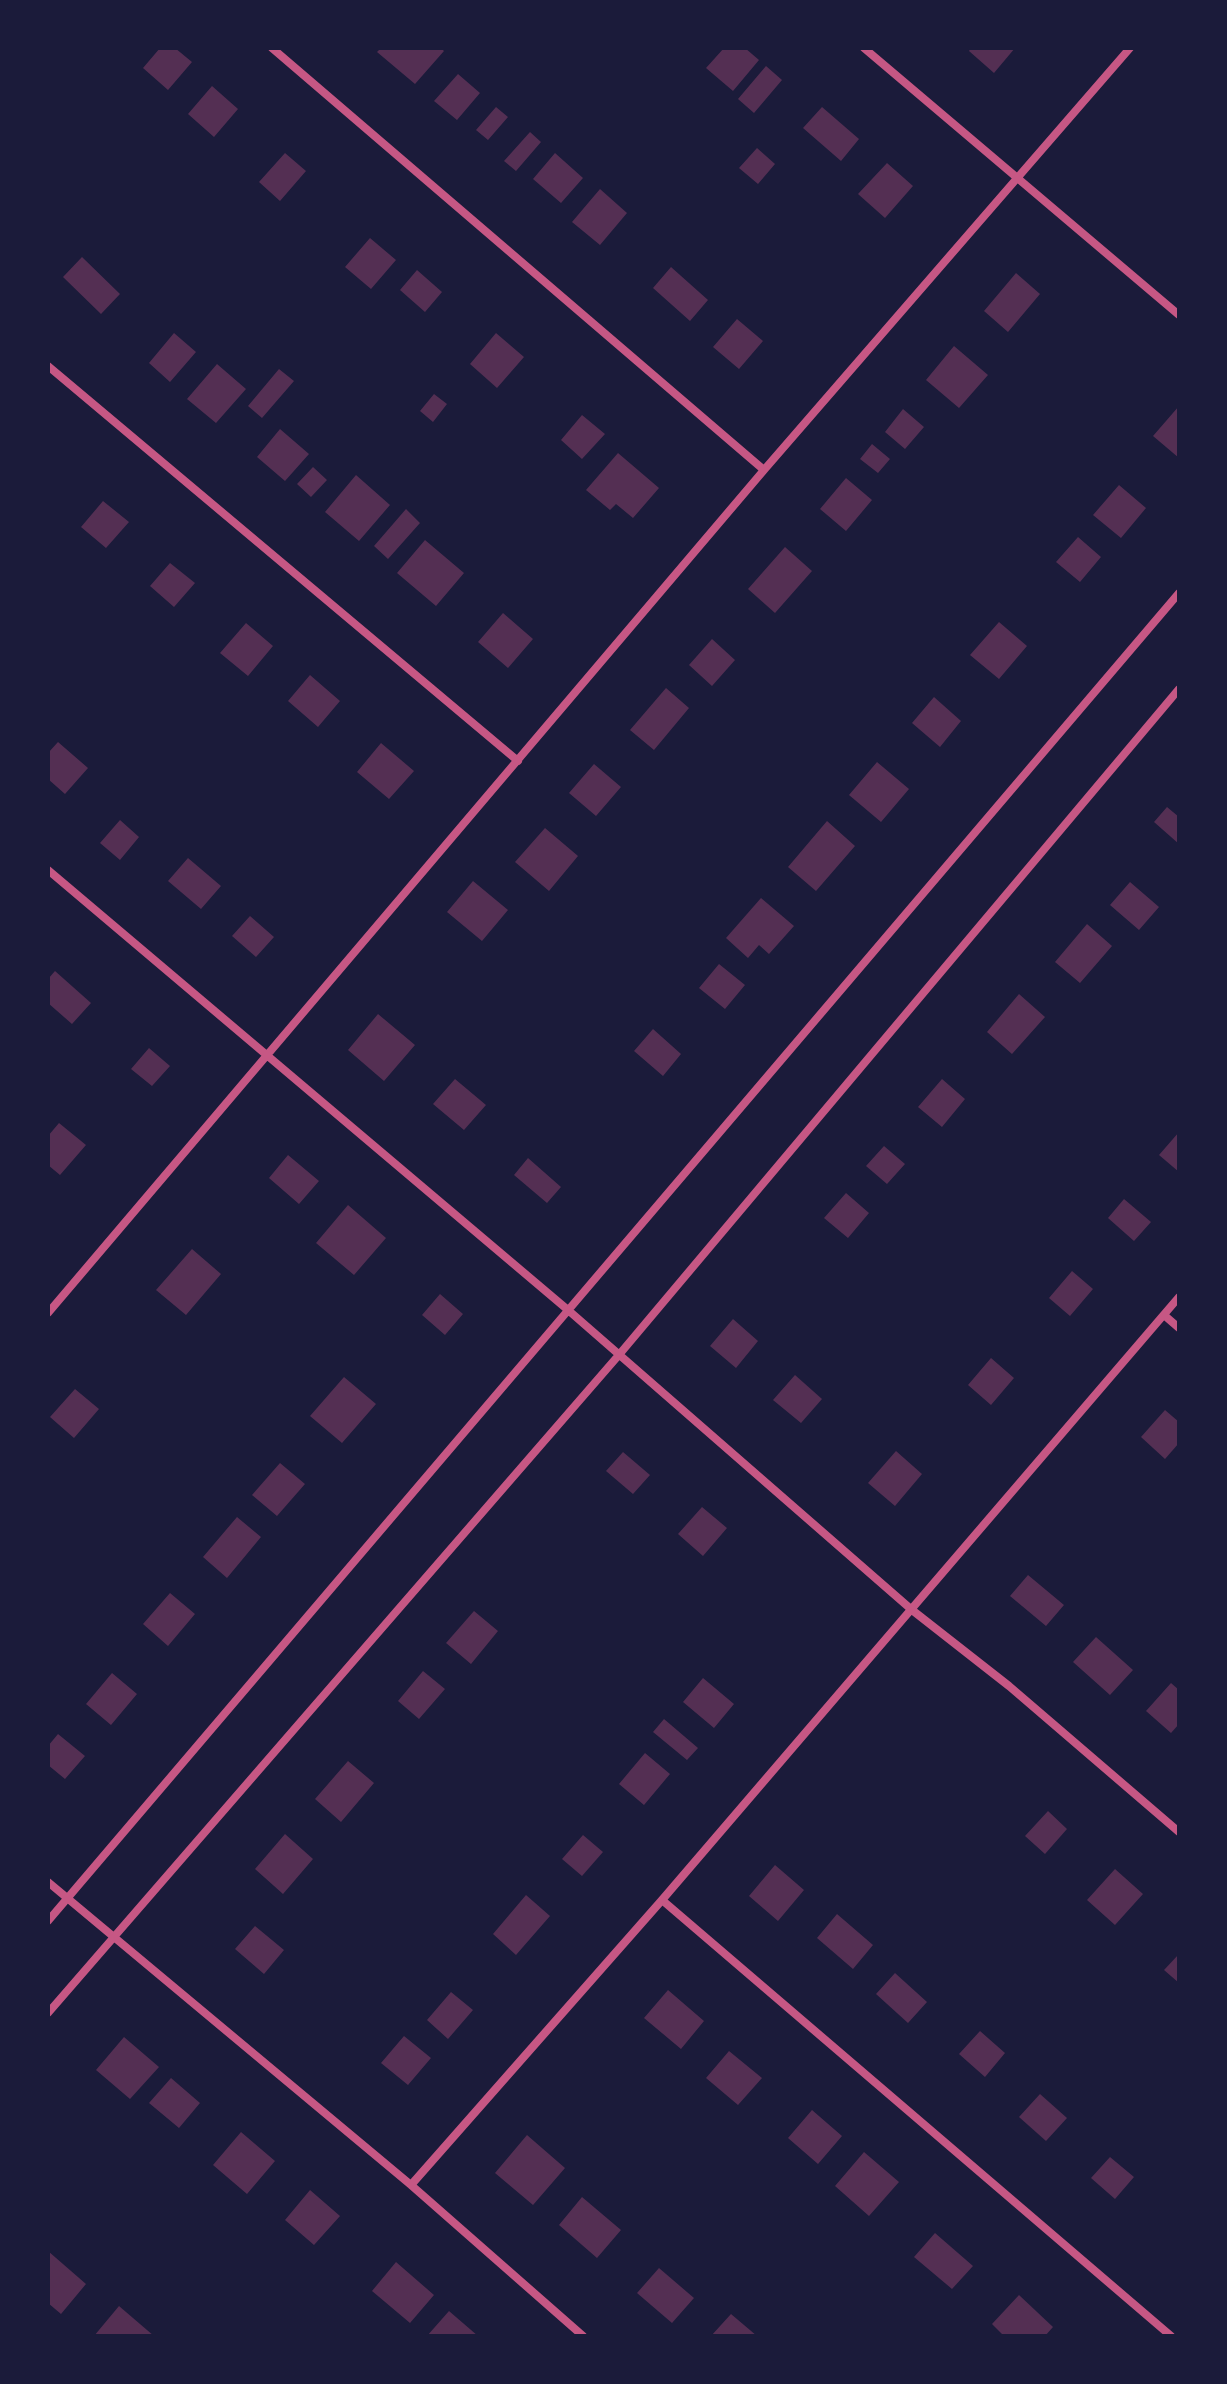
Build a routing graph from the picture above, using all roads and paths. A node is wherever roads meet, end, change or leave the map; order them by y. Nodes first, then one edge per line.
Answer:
1 (272, 48) edge
2 (864, 48) edge
3 (1130, 48) edge
4 (1017, 179) junction
5 (1179, 315) edge
6 (48, 366) edge
7 (764, 470) junction
8 (1179, 593) edge
9 (1179, 689) edge
10 (518, 761) junction
11 (48, 870) edge
12 (267, 1059) junction
13 (1179, 1297) edge
14 (568, 1310) junction
15 (48, 1313) edge
16 (1164, 1315) junction
17 (1179, 1328) edge
18 (618, 1356) junction
19 (912, 1610) junction
20 (1179, 1832) edge
21 (48, 1882) edge
22 (68, 1899) junction
23 (662, 1900) junction
24 (48, 1921) edge
25 (114, 1937) junction
26 (48, 2013) edge
27 (411, 2185) junction
28 (583, 2336) edge
29 (1171, 2336) edge

1 - 7 street
2 - 4 street
3 - 4 street
4 - 5 street
4 - 7 street
6 - 10 street
7 - 10 street
8 - 14 street
9 - 18 street
10 - 12 street
11 - 12 street
12 - 14 street
12 - 15 street
13 - 16 street
14 - 18 street
14 - 22 street
16 - 17 street
16 - 19 street
18 - 19 street
18 - 25 street
19 - 20 street
19 - 23 street
21 - 22 street
22 - 24 street
22 - 25 street
23 - 27 street
23 - 29 street
25 - 26 street
25 - 27 street
27 - 28 street

